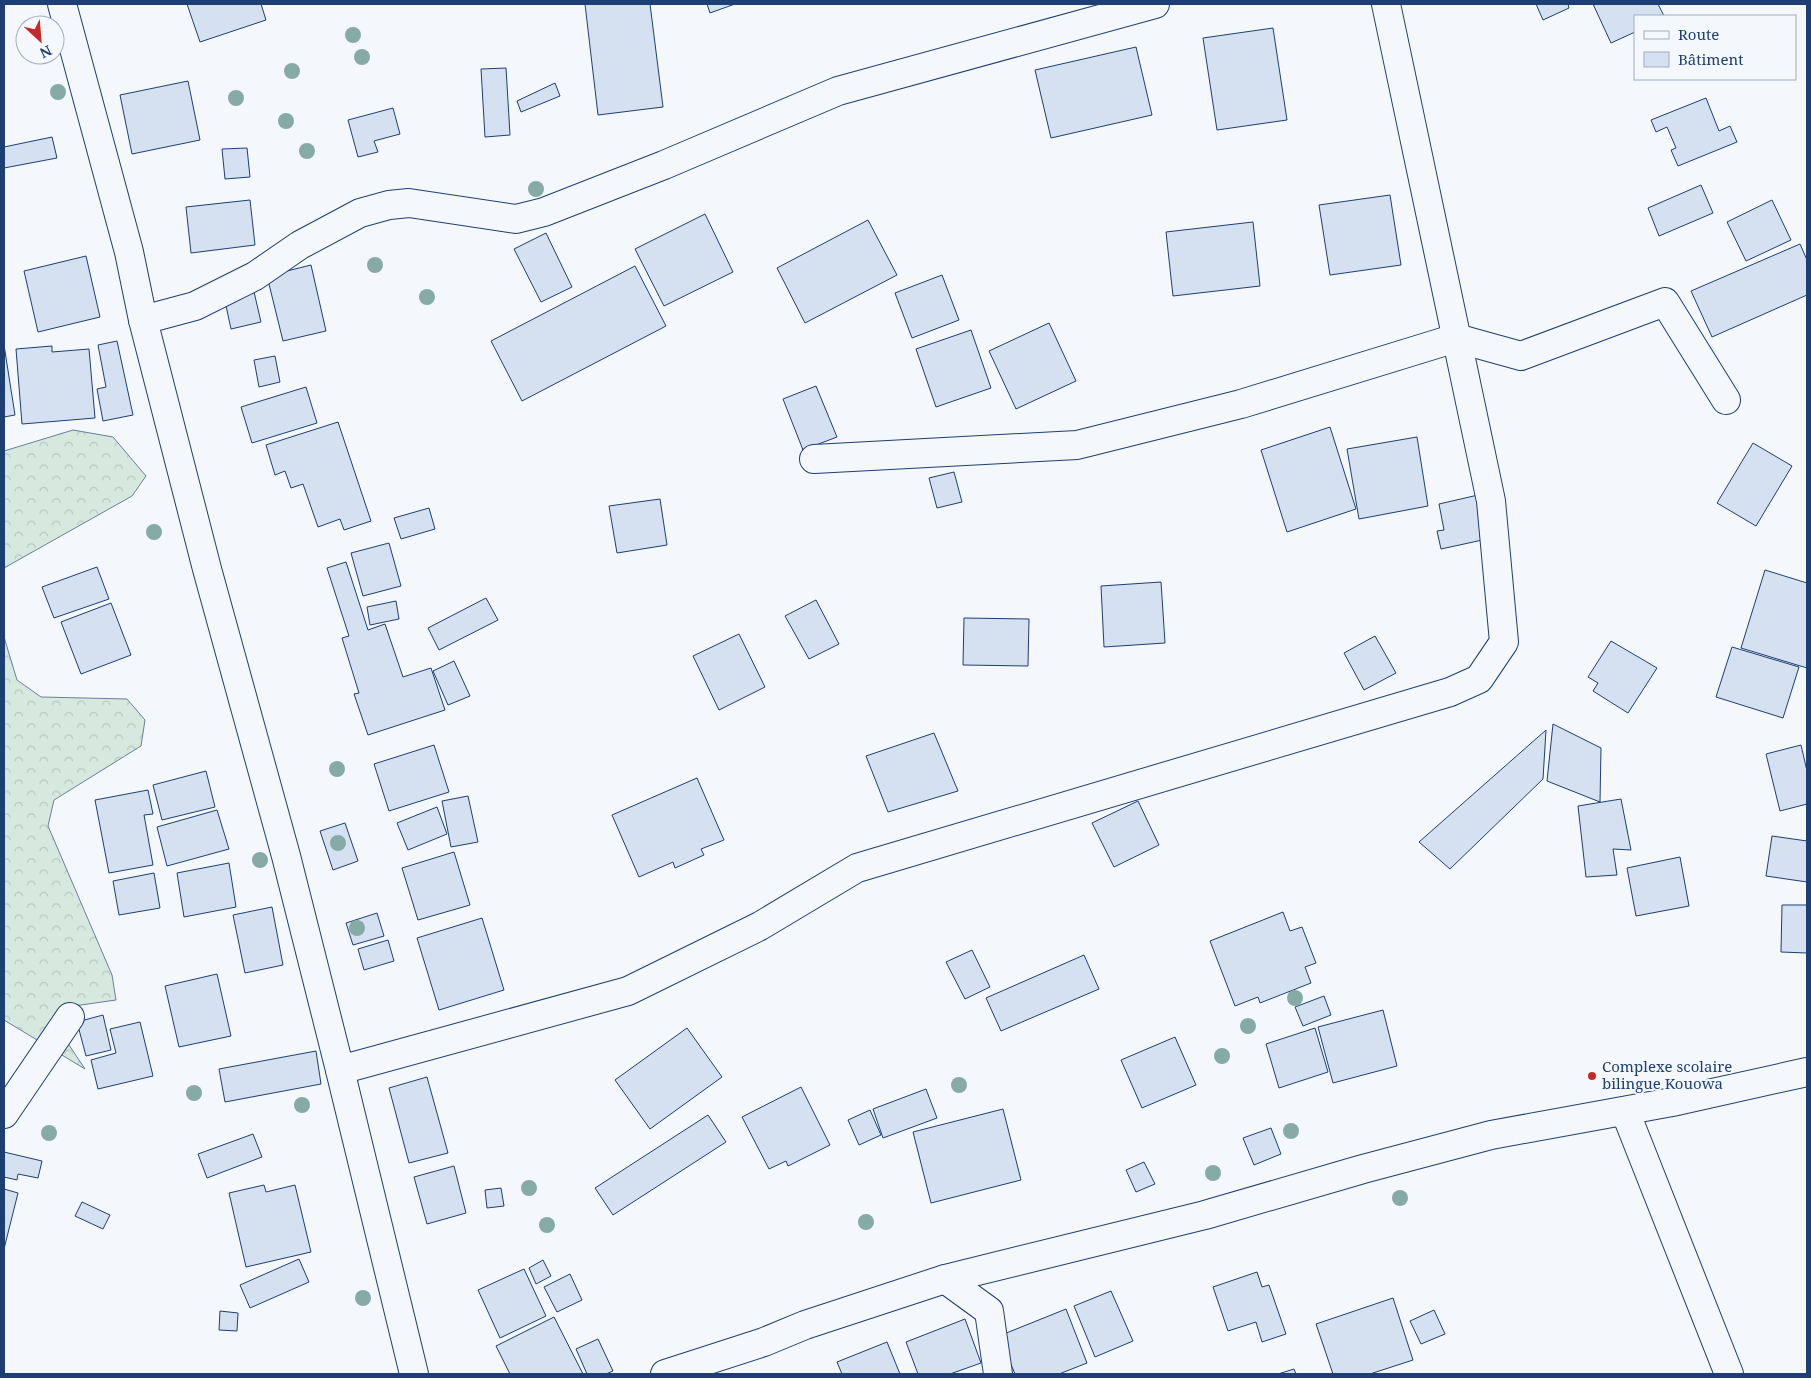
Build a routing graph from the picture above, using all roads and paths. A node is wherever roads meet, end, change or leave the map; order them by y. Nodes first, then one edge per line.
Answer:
1 (62, 4) edge
2 (1155, 4) edge
3 (1386, 4) edge
4 (143, 320) junction
5 (1456, 338) junction
6 (1726, 400) dead end
7 (814, 460) dead end
8 (70, 1017) dead end
9 (340, 1070) junction
10 (1807, 1072) edge
11 (1625, 1111) junction
12 (4, 1114) edge
13 (945, 1279) junction
14 (414, 1374) edge
15 (665, 1374) edge
16 (998, 1374) edge
17 (1729, 1374) edge

1 - 4 street
2 - 4 street
3 - 5 street
4 - 9 street
5 - 6 street
5 - 7 street
5 - 9 street
8 - 12 street
9 - 14 street
10 - 11 street
11 - 13 street
11 - 17 street
13 - 15 street
13 - 16 street

